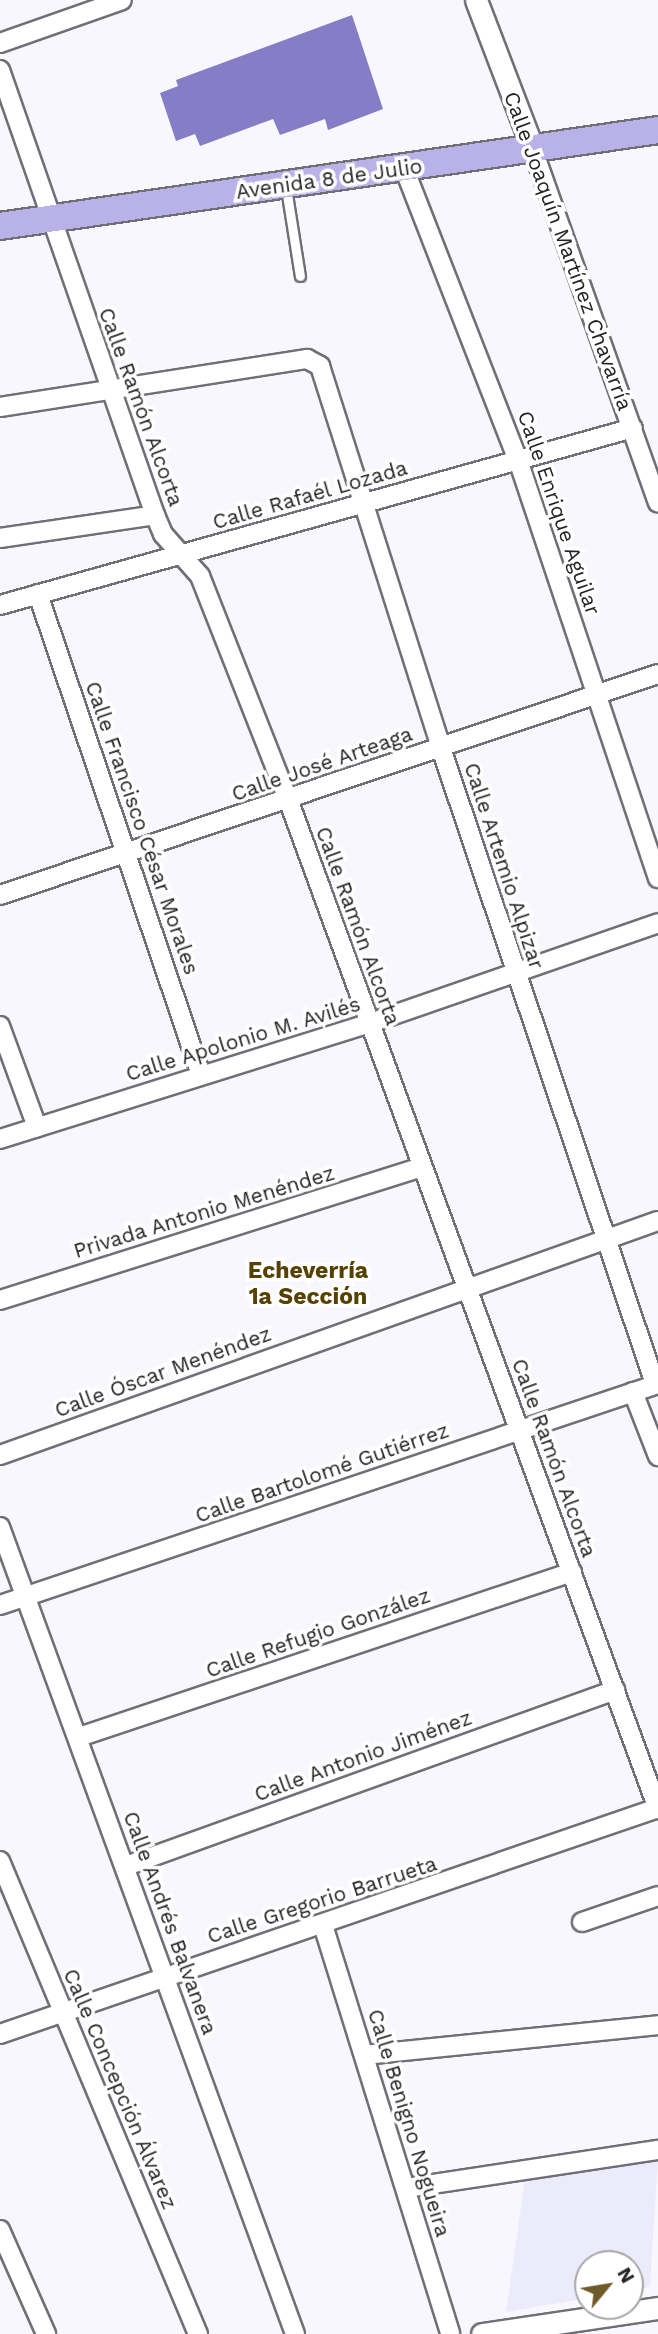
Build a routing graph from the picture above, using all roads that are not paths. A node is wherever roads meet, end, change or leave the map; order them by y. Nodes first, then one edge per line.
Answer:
1 (122, 0) edge
2 (476, 0) edge
3 (0, 43) edge
4 (0, 70) edge
5 (658, 130) edge
6 (532, 147) junction
7 (404, 168) junction
8 (286, 185) junction
9 (51, 219) junction
10 (0, 226) edge
11 (300, 276) dead end
12 (111, 391) junction
13 (0, 407) edge
14 (632, 428) junction
15 (518, 460) junction
16 (658, 502) edge
17 (363, 503) junction
18 (155, 515) junction
19 (0, 538) edge
20 (183, 554) junction
21 (38, 594) junction
22 (0, 605) edge
23 (658, 674) edge
24 (597, 695) junction
25 (440, 748) junction
26 (288, 799) junction
27 (127, 853) junction
28 (658, 878) edge
29 (0, 895) edge
30 (658, 923) edge
31 (516, 975) junction
32 (370, 1023) junction
33 (0, 1026) edge
34 (201, 1075) junction
35 (37, 1127) junction
36 (0, 1139) edge
37 (421, 1167) junction
38 (658, 1222) edge
39 (606, 1237) junction
40 (466, 1286) junction
41 (0, 1300) edge
42 (657, 1384) edge
43 (633, 1392) junction
44 (519, 1430) junction
45 (0, 1455) edge
46 (658, 1456) edge
47 (0, 1527) edge
48 (572, 1572) junction
49 (26, 1596) junction
50 (0, 1605) edge
51 (615, 1690) junction
52 (79, 1737) junction
53 (658, 1808) edge
54 (0, 1861) edge
55 (126, 1866) junction
56 (658, 1896) edge
57 (582, 1922) dead end
58 (323, 1925) junction
59 (165, 1976) junction
60 (64, 2012) junction
61 (658, 2025) edge
62 (0, 2034) edge
63 (364, 2055) junction
64 (658, 2150) edge
65 (406, 2188) junction
66 (0, 2230) edge
67 (658, 2308) edge
68 (46, 2334) edge
69 (198, 2334) edge
70 (295, 2334) edge
71 (450, 2334) edge
72 (482, 2334) edge

1 - 3 street
2 - 6 street, Calle Joaquín Martínez Chavarría
4 - 9 street, Calle Ramón Alcorta
5 - 6 main road, Avenida 8 de Julio
6 - 7 main road, Avenida 8 de Julio
6 - 14 street, Calle Joaquín Martínez Chavarría
7 - 8 main road, Avenida 8 de Julio
7 - 15 street, Calle Enrique Aguilar
8 - 9 main road, Avenida 8 de Julio
8 - 11 lane
9 - 10 main road, Avenida 8 de Julio
9 - 12 street, Calle Ramón Alcorta
12 - 13 street
12 - 17 street, Calle Artemio Alpizar
12 - 18 street, Calle Ramón Alcorta
14 - 15 street, Calle Rafaél Lozada
14 - 16 street, Calle Joaquín Martínez Chavarría
15 - 17 street, Calle Rafaél Lozada
15 - 24 street, Calle Enrique Aguilar
17 - 20 street, Calle Rafaél Lozada
17 - 25 street, Calle Artemio Alpizar
18 - 19 street
18 - 20 street, Calle Ramón Alcorta
20 - 21 street, Calle Rafaél Lozada
20 - 26 street, Calle Ramón Alcorta
21 - 22 street, Calle Rafaél Lozada
21 - 27 street, Calle Francisco César Morales
23 - 24 street, Calle José Arteaga
24 - 25 street, Calle José Arteaga
24 - 28 street, Calle Enrique Aguilar
25 - 26 street, Calle José Arteaga
25 - 31 street, Calle Artemio Alpizar
26 - 27 street, Calle José Arteaga
26 - 32 street, Calle Ramón Alcorta
27 - 29 street, Calle José Arteaga
27 - 34 street, Calle Francisco César Morales
30 - 31 street, Calle Apolonio M. Avilés
31 - 32 street, Calle Apolonio M. Avilés
31 - 39 street, Calle Artemio Alpizar
32 - 34 street, Calle Apolonio M. Avilés
32 - 37 street, Calle Ramón Alcorta
33 - 35 street
34 - 35 street, Calle Apolonio M. Avilés
35 - 36 street, Calle Apolonio M. Avilés
37 - 40 street, Calle Ramón Alcorta
37 - 41 street, Privada Antonio Menéndez
38 - 39 street, Calle Óscar Menéndez
39 - 40 street, Calle Óscar Menéndez
39 - 42 street, Calle Artemio Alpizar
40 - 44 street, Calle Ramón Alcorta
40 - 45 street, Calle Óscar Menéndez
42 - 43 street, Calle Bartolomé Gutiérrez
43 - 44 street, Calle Bartolomé Gutiérrez
43 - 46 street
44 - 48 street, Calle Ramón Alcorta
44 - 49 street, Calle Bartolomé Gutiérrez
47 - 49 street, Calle Andrés Balvanera
48 - 51 street, Calle Ramón Alcorta
48 - 52 street, Calle Refugio González
49 - 50 street, Calle Bartolomé Gutiérrez
49 - 52 street, Calle Andrés Balvanera
51 - 53 street, Calle Ramón Alcorta
51 - 55 street, Calle Antonio Jiménez
52 - 55 street, Calle Andrés Balvanera
53 - 58 street, Calle Gregorio Barrueta
54 - 60 street, Calle Concepción Álvarez
55 - 59 street, Calle Andrés Balvanera
56 - 57 street
58 - 59 street, Calle Gregorio Barrueta
58 - 63 street, Calle Benigno Nogueira
59 - 60 street, Calle Gregorio Barrueta
59 - 70 street, Calle Andrés Balvanera
60 - 62 street, Calle Gregorio Barrueta
60 - 69 street, Calle Concepción Álvarez
61 - 63 street
63 - 65 street, Calle Benigno Nogueira
64 - 65 street
65 - 71 street, Calle Benigno Nogueira
66 - 68 street
67 - 72 street

